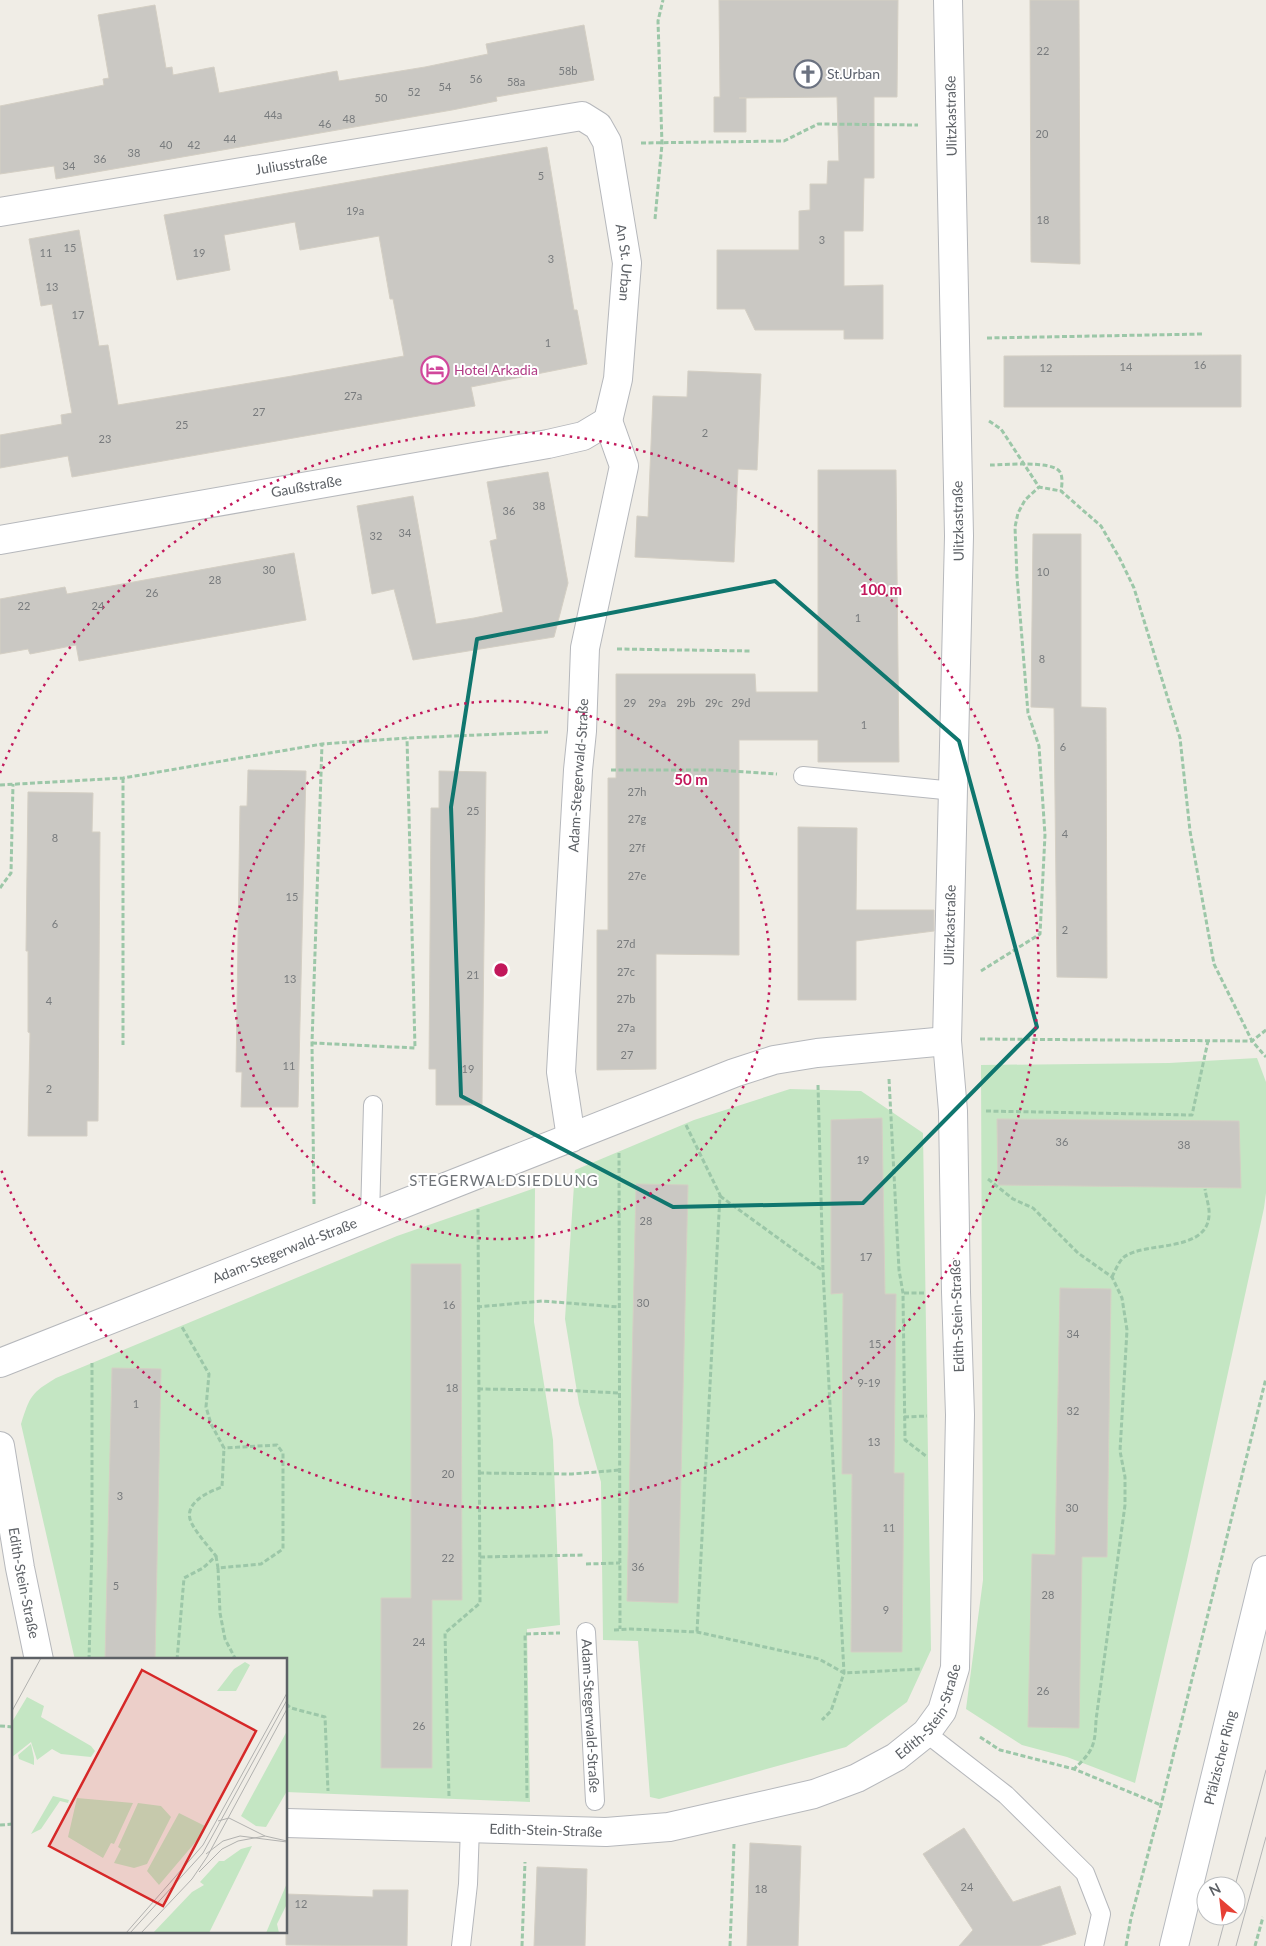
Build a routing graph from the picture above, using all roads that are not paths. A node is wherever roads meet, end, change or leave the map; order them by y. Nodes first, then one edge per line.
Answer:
1 (948, 0) edge
2 (582, 116) joint
3 (0, 212) edge
4 (608, 421) junction
5 (0, 540) edge
6 (803, 776) road end
7 (954, 791) junction
8 (947, 1041) junction
9 (373, 1105) dead end
10 (571, 1138) junction
11 (370, 1218) junction
12 (0, 1363) edge
13 (0, 1446) edge
14 (1266, 1570) edge
15 (586, 1632) road end
16 (39, 1658) edge
17 (926, 1733) junction
18 (594, 1801) dead end
19 (288, 1823) edge
20 (460, 1827) junction
21 (461, 1946) edge
22 (1094, 1946) edge
23 (1174, 1946) edge

1 - 7 street, Ulitzkastraße
2 - 3 street, Juliusstraße
2 - 4 street, An St. Urban
4 - 5 street, Gaußstraße
4 - 10 street, Adam-Stegerwald-Straße
6 - 7 lane
7 - 8 street, Ulitzkastraße
8 - 10 street, Adam-Stegerwald-Straße
8 - 17 street, Edith-Stein-Straße
9 - 11 lane
10 - 11 street, Adam-Stegerwald-Straße
11 - 12 street, Adam-Stegerwald-Straße
13 - 16 street, Edith-Stein-Straße
14 - 23 street, Pfälzischer Ring
15 - 18 lane, Adam-Stegerwald-Straße
17 - 20 street, Edith-Stein-Straße
17 - 22 lane
19 - 20 street, Edith-Stein-Straße
20 - 21 lane

